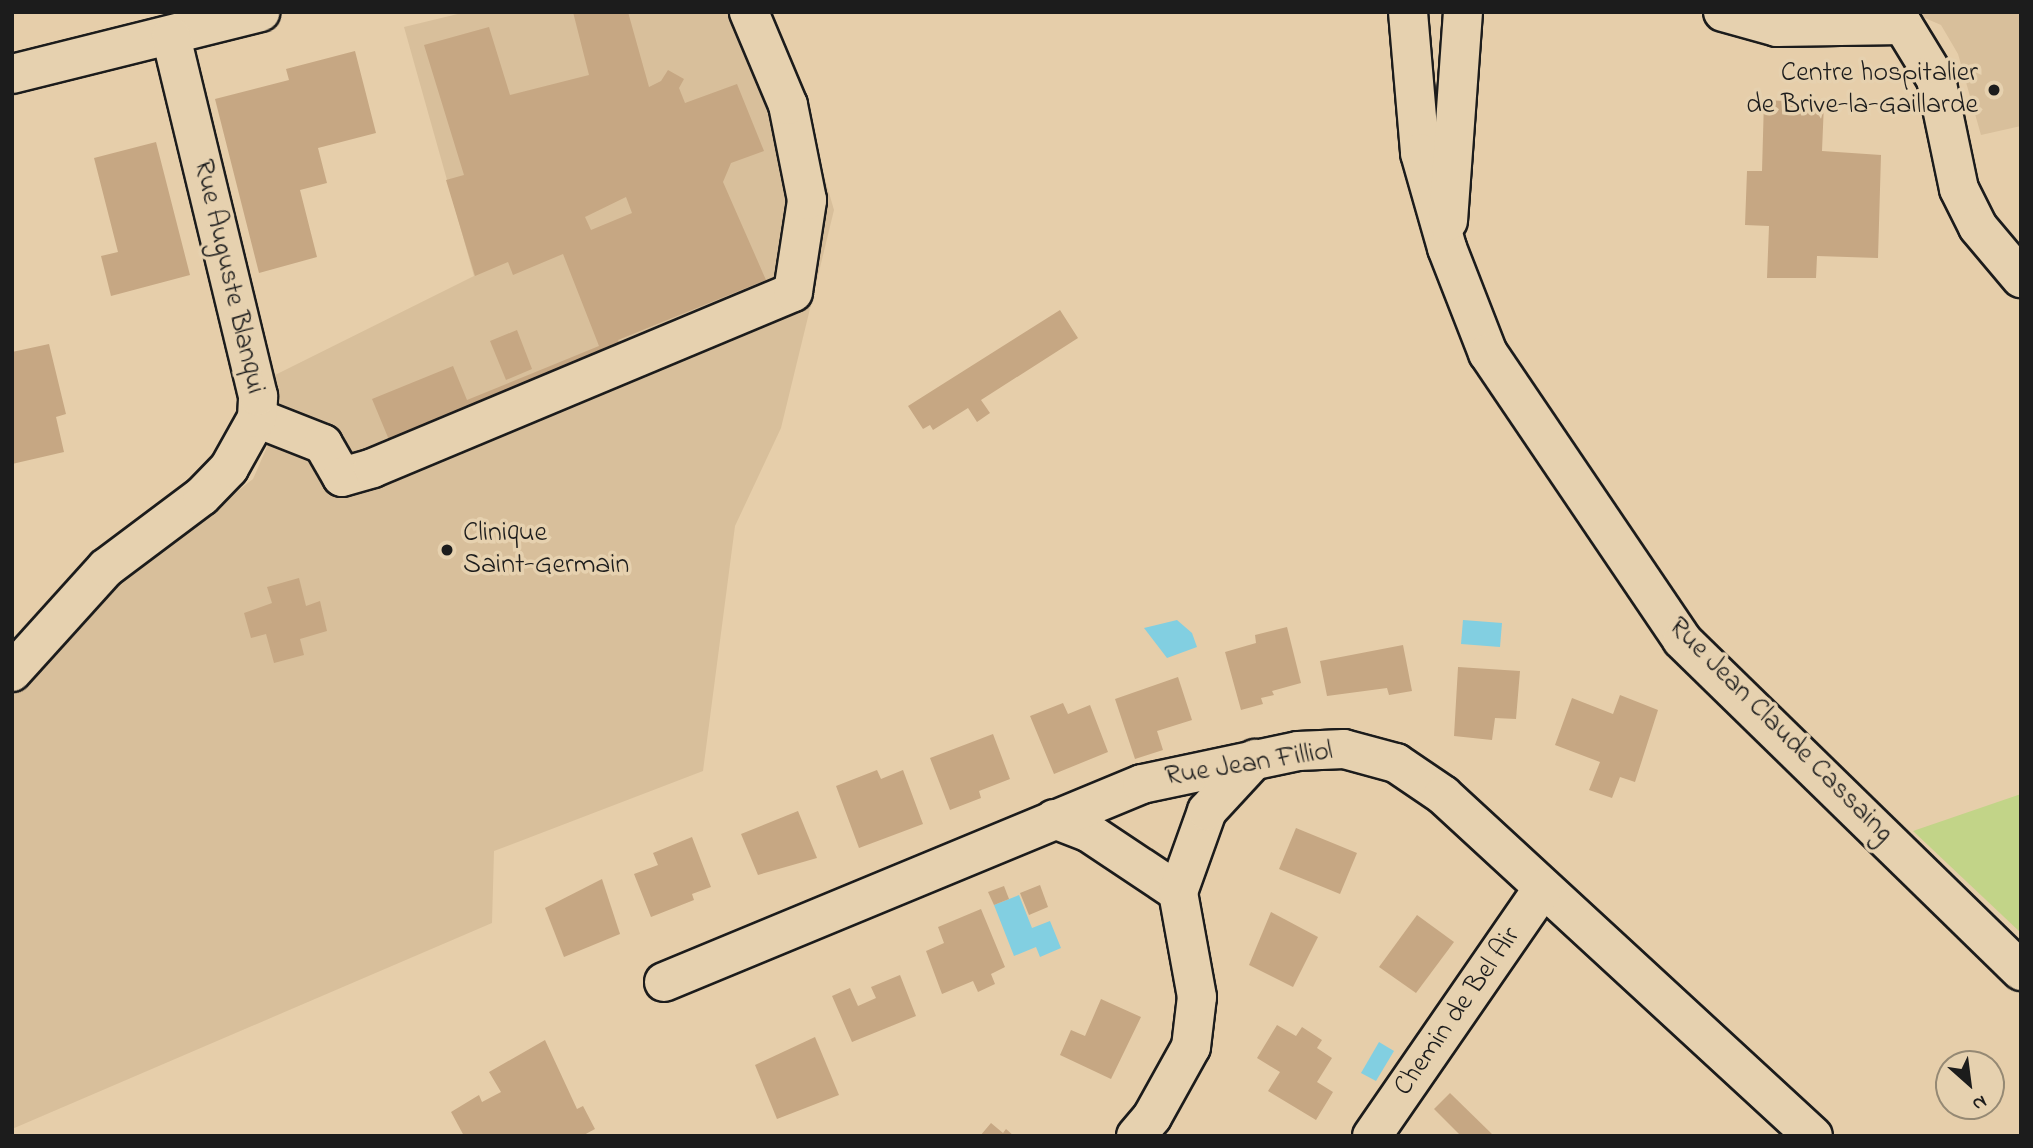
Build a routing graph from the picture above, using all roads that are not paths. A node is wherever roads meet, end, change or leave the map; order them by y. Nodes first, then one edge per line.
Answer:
1 (260, 12) edge
2 (749, 12) edge
3 (1453, 12) edge
4 (1463, 12) edge
5 (1723, 12) edge
6 (1910, 19) edge
7 (1411, 29) edge
8 (171, 36) junction
9 (12, 74) edge
10 (1447, 248) junction
11 (2021, 278) edge
12 (257, 418) junction
13 (12, 671) edge
14 (1255, 759) junction
15 (1054, 819) junction
16 (1543, 888) junction
17 (1178, 892) junction
18 (2021, 971) edge
19 (664, 982) dead end
20 (1136, 1136) edge
21 (1372, 1136) edge
22 (1813, 1136) edge

1 - 8 street
2 - 12 street
3 - 7 street, Rue Jean Claude Cassaing
4 - 10 street, Rue Jean Claude Cassaing
5 - 6 street
6 - 11 street
7 - 10 street, Rue Jean Claude Cassaing
8 - 9 street
8 - 12 street, Rue Auguste Blanqui
10 - 18 street, Rue Jean Claude Cassaing
12 - 13 street, Rue Auguste Blanqui
14 - 15 street, Rue Jean Filliol
14 - 16 street, Rue Jean Filliol
14 - 17 street
15 - 17 street
15 - 19 street, Rue Jean Filliol
16 - 21 street, Chemin de Bel Air
16 - 22 street, Rue Jean Filliol
17 - 20 street

